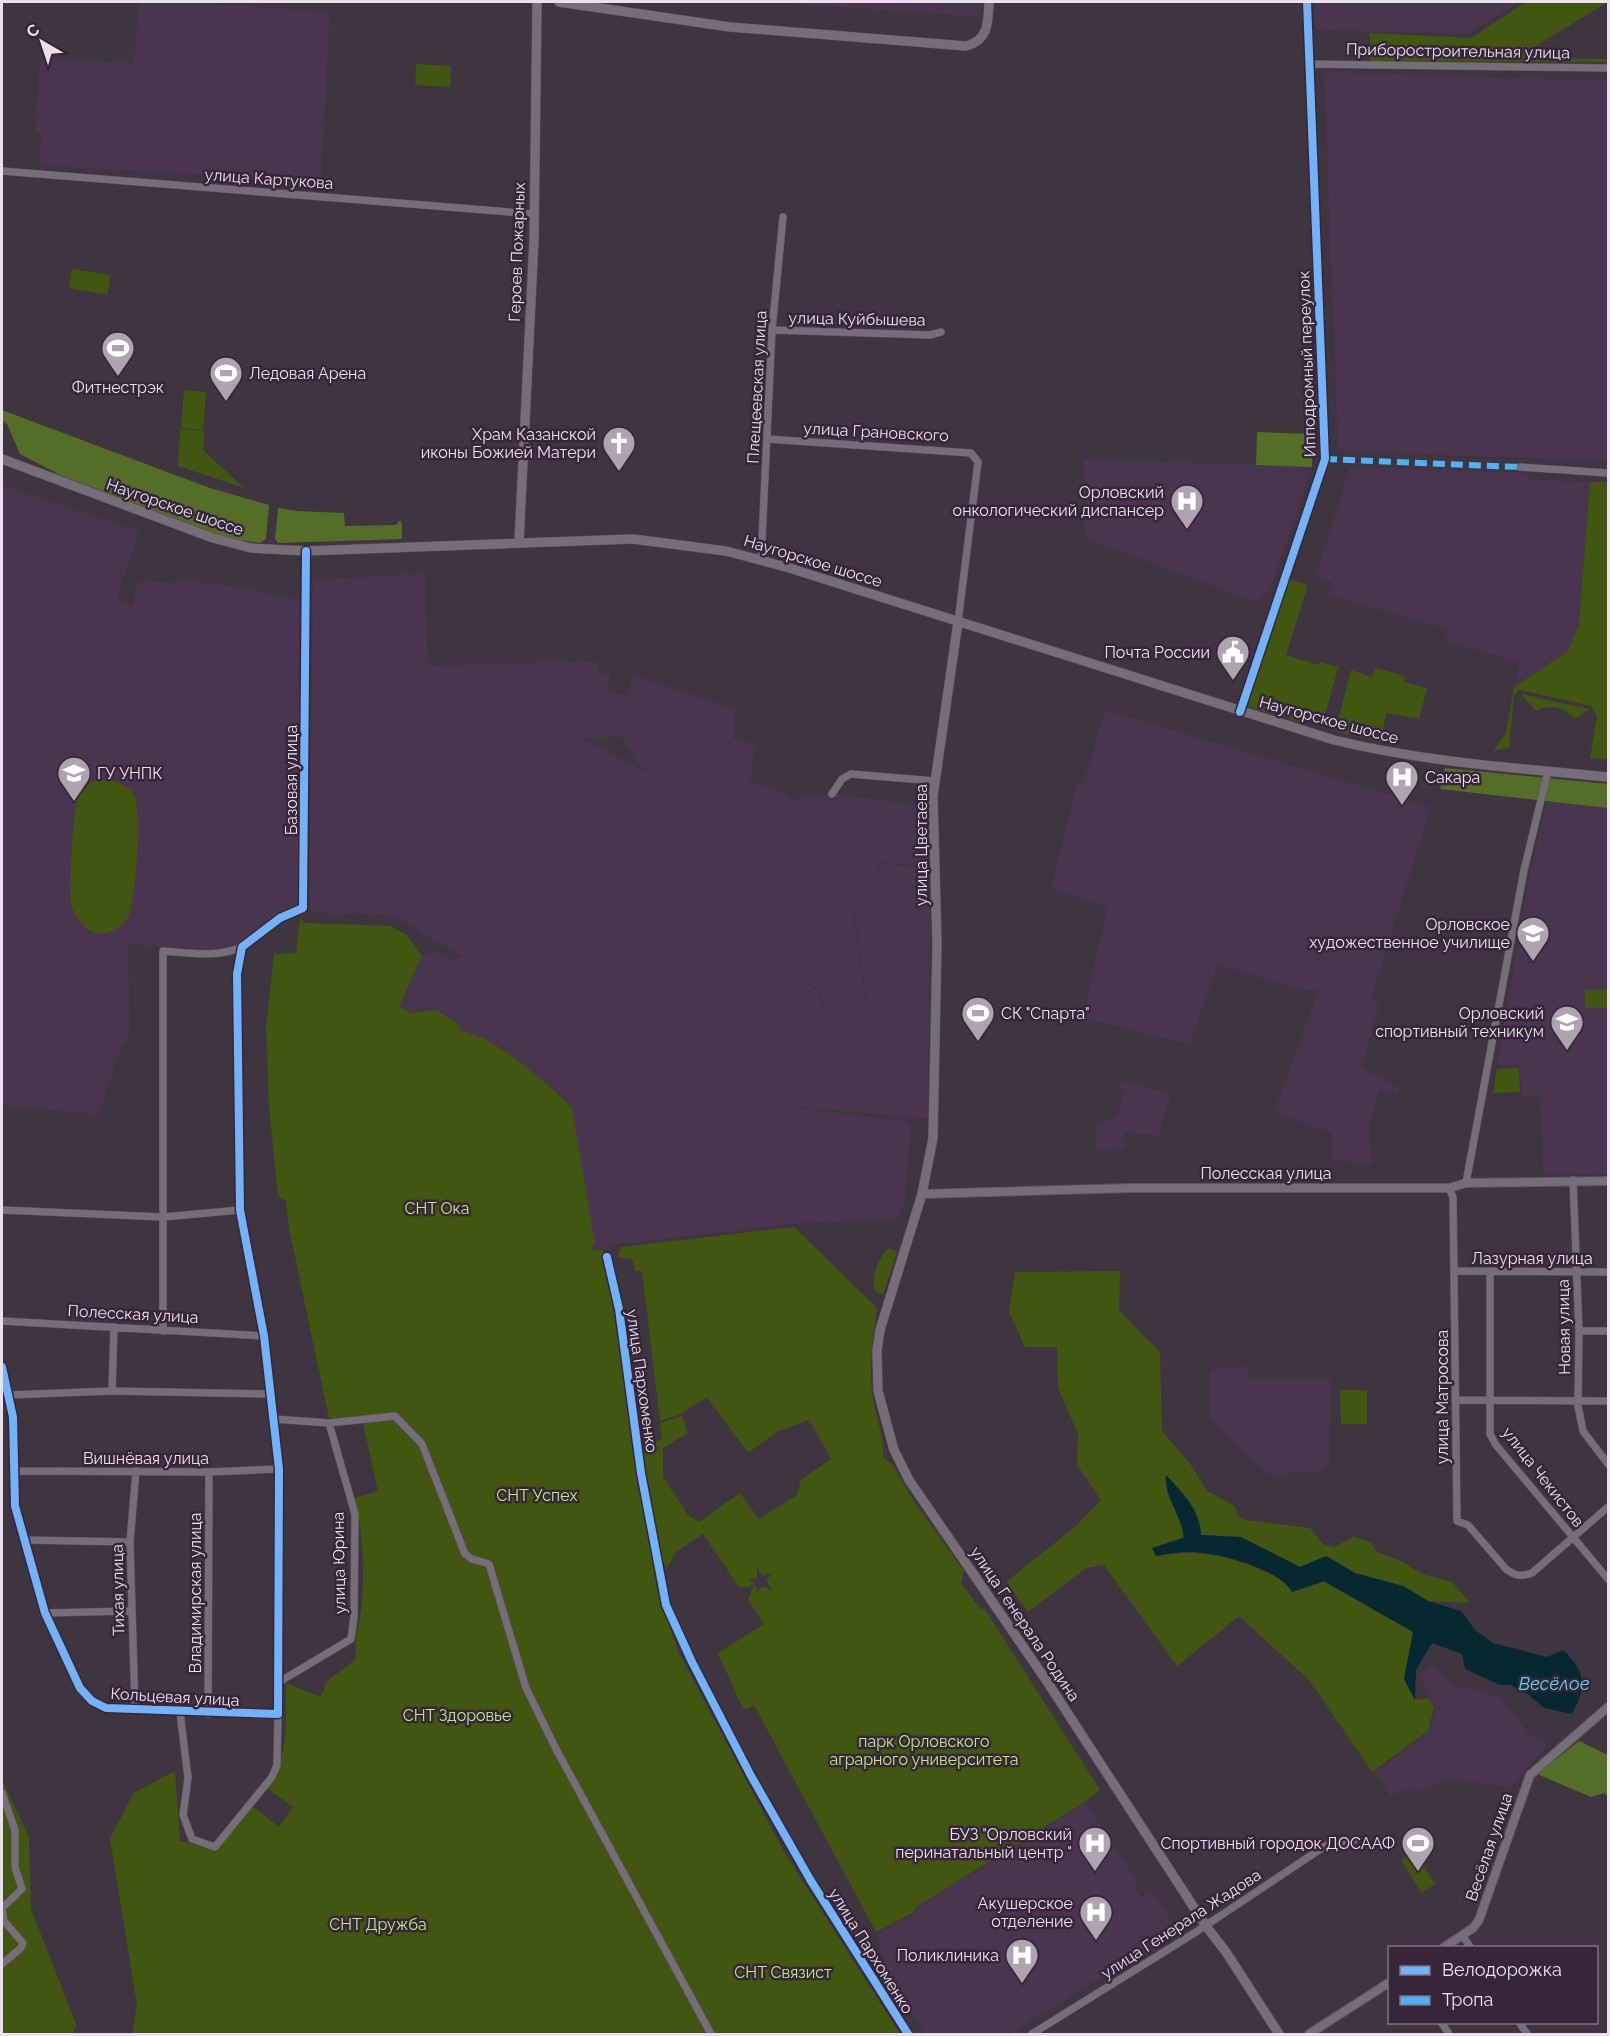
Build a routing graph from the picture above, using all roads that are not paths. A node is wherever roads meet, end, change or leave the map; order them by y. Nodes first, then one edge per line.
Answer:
1 (537, 2) edge
2 (559, 2) edge
3 (989, 2) edge
4 (1307, 2) edge
5 (1308, 64) junction
6 (1608, 68) edge
7 (2, 171) edge
8 (534, 214) junction
9 (783, 217) dead end
10 (772, 330) junction
11 (941, 332) dead end
12 (767, 439) junction
13 (2, 459) edge
14 (978, 462) joint
15 (1520, 467) dead end
16 (1608, 473) edge
17 (519, 542) junction
18 (306, 551) junction
19 (760, 560) junction
20 (958, 622) junction
21 (1240, 712) junction
22 (1548, 771) junction
23 (1608, 777) edge
24 (935, 781) junction
25 (832, 794) dead end
26 (242, 947) junction
27 (1573, 1180) junction
28 (1608, 1180) edge
29 (1466, 1183) junction
30 (1449, 1188) junction
31 (922, 1194) junction
32 (2, 1210) edge
33 (240, 1210) junction
34 (163, 1216) junction
35 (607, 1257) dead end
36 (1454, 1271) junction
37 (1490, 1272) junction
38 (1576, 1272) junction
39 (1608, 1272) edge
40 (2, 1321) edge
41 (114, 1327) junction
42 (163, 1331) junction
43 (1579, 1331) junction
44 (1608, 1331) edge
45 (264, 1336) junction
46 (2, 1367) edge
47 (112, 1390) junction
48 (271, 1394) junction
49 (8, 1395) junction
50 (1455, 1400) junction
51 (1491, 1401) junction
52 (1578, 1401) junction
53 (1608, 1401) edge
54 (274, 1419) junction
55 (328, 1424) junction
56 (1608, 1464) edge
57 (279, 1468) junction
58 (13, 1471) junction
59 (136, 1471) junction
60 (209, 1472) junction
61 (1608, 1507) edge
62 (1573, 1537) junction
63 (25, 1540) junction
64 (130, 1542) junction
65 (1608, 1579) edge
66 (131, 1611) junction
67 (45, 1613) junction
68 (279, 1682) junction
69 (1608, 1707) edge
70 (135, 1709) junction
71 (180, 1712) junction
72 (208, 1714) junction
73 (278, 1714) junction
74 (2, 1793) edge
75 (1350, 1841) dead end
76 (1206, 1926) junction
77 (1462, 1935) junction
78 (1445, 1946) edge
79 (1470, 1946) edge
80 (2, 1964) edge
81 (1388, 1983) edge
82 (711, 2034) edge
83 (908, 2034) edge
84 (1032, 2034) edge
85 (1280, 2034) edge
86 (1309, 2034) edge

1 - 8 main road, Героев Пожарных
2 - 3 main road
4 - 5 street, Ипподромный переулок
5 - 6 street, Приборостроительная улица
5 - 21 street, Ипподромный переулок
7 - 8 street, улица Картукова
8 - 17 main road, Героев Пожарных
9 - 10 street, Плещеевская улица
10 - 11 street, улица Куйбышева
10 - 12 street, Плещеевская улица
12 - 14 street, улица Грановского
12 - 19 street, Плещеевская улица
13 - 18 main road, Наугорское шоссе
14 - 20 street, улица Цветаева
15 - 16 street
17 - 18 main road, Наугорское шоссе
17 - 19 main road, Наугорское шоссе
18 - 26 street, Базовая улица
19 - 20 main road, Наугорское шоссе
20 - 21 main road, Наугорское шоссе
20 - 24 main road, улица Цветаева
21 - 22 main road, Наугорское шоссе
22 - 23 main road, Наугорское шоссе
22 - 29 street
24 - 25 street
24 - 31 main road, улица Цветаева
26 - 33 street
26 - 34 street
27 - 28 street, Полесская улица
27 - 29 street, Полесская улица
27 - 38 street, Новая улица
29 - 30 street, Полесская улица
30 - 31 street, Полесская улица
30 - 36 street, улица Матросова
31 - 76 main road, улица Генерала Родина
32 - 34 street
33 - 34 street
33 - 45 street
34 - 42 street
35 - 83 street, улица Пархоменко
36 - 37 street, Лазурная улица
36 - 50 street, улица Матросова
37 - 38 street, Лазурная улица
37 - 51 street, улица Чекистов
38 - 39 street, Лазурная улица
38 - 43 street, Новая улица
40 - 41 street, Полесская улица
41 - 42 street, Полесская улица
41 - 47 street
42 - 45 street, Полесская улица
43 - 44 street
43 - 52 street, Новая улица
45 - 48 street
46 - 49 street, Кольцевая улица
47 - 48 street
47 - 49 street
48 - 54 street
49 - 58 street, Кольцевая улица
50 - 51 street
50 - 62 street, улица Матросова
51 - 52 street
51 - 62 street, улица Чекистов
52 - 53 street
52 - 56 street, Новая улица
54 - 55 street
54 - 57 street
55 - 68 street, улица Юрина
55 - 82 street
57 - 60 street, Вишнёвая улица
57 - 68 street
58 - 59 street, Вишнёвая улица
58 - 63 street, Кольцевая улица
59 - 60 street, Вишнёвая улица
59 - 64 street, Тихая улица
60 - 72 street, Владимирская улица
61 - 62 street
62 - 65 street, улица Чекистов
63 - 64 street
63 - 67 street, Кольцевая улица
64 - 66 street, Тихая улица
66 - 67 street
66 - 70 street, Тихая улица
67 - 70 street, Кольцевая улица
68 - 73 street
69 - 77 street, Весёлая улица
70 - 71 street, Кольцевая улица
71 - 72 street, Кольцевая улица
71 - 73 street
72 - 73 street, Кольцевая улица
74 - 80 street
75 - 76 street, улица Генерала Жадова
76 - 84 street, улица Генерала Жадова
76 - 85 main road, улица Генерала Родина
77 - 78 street, Весёлая улица
77 - 79 street
81 - 86 street

